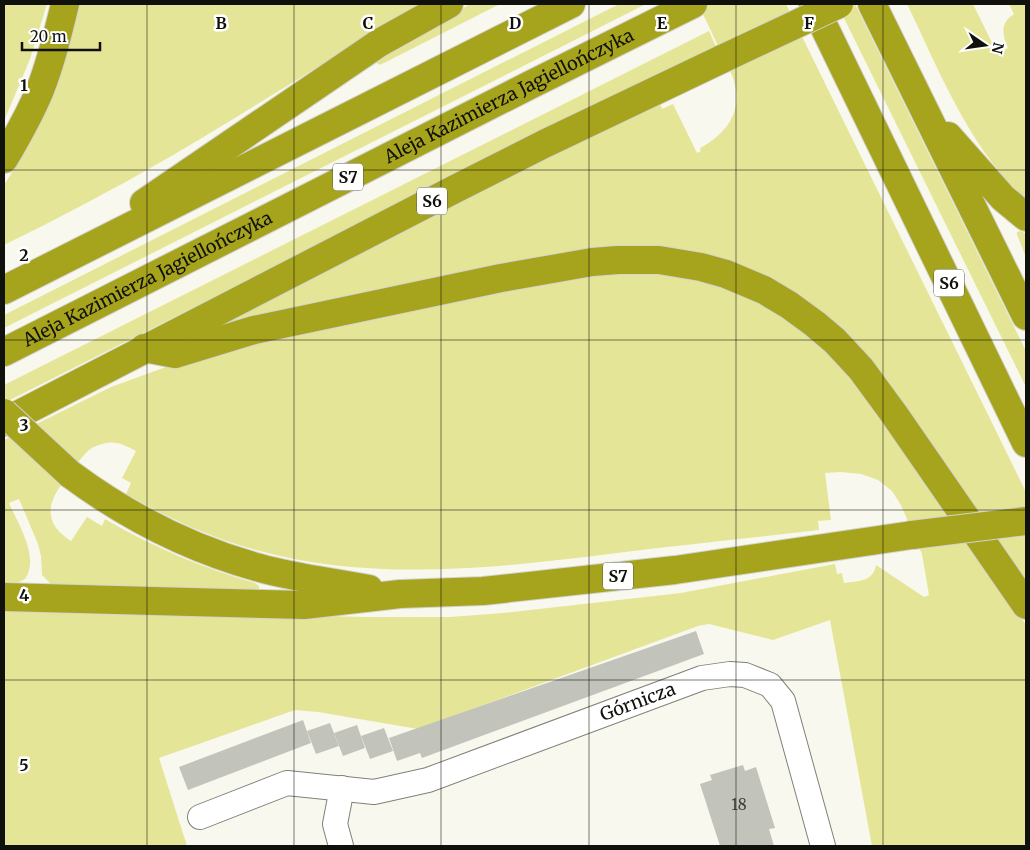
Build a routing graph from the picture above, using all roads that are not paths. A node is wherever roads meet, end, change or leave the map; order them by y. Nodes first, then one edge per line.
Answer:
1 (66, 4) edge
2 (449, 4) edge
3 (571, 4) edge
4 (694, 4) edge
5 (813, 4) edge
6 (839, 4) edge
7 (872, 4) edge
8 (924, 110) junction
9 (4, 159) edge
10 (1026, 217) edge
11 (52, 266) junction
12 (4, 290) edge
13 (1026, 316) edge
14 (144, 348) junction
15 (4, 352) edge
16 (4, 413) edge
17 (4, 422) edge
18 (1026, 443) edge
19 (1026, 521) edge
20 (400, 594) junction
21 (4, 597) edge
22 (1026, 605) edge
23 (342, 788) junction
24 (200, 817) dead end
25 (341, 846) edge
26 (823, 846) edge

1 - 9 highway
2 - 11 highway
3 - 11 highway
4 - 15 highway, Aleja Kazimierza Jagiellończyka / S7
5 - 18 highway, S6
6 - 14 highway, S6, bridge
7 - 8 highway
8 - 10 highway
8 - 13 highway
11 - 12 highway
14 - 17 highway, S6
14 - 22 highway
16 - 20 highway, S7, bridge
19 - 20 highway, S7, bridge
20 - 21 highway
23 - 24 street, Górnicza
23 - 25 street
23 - 26 street, Górnicza

